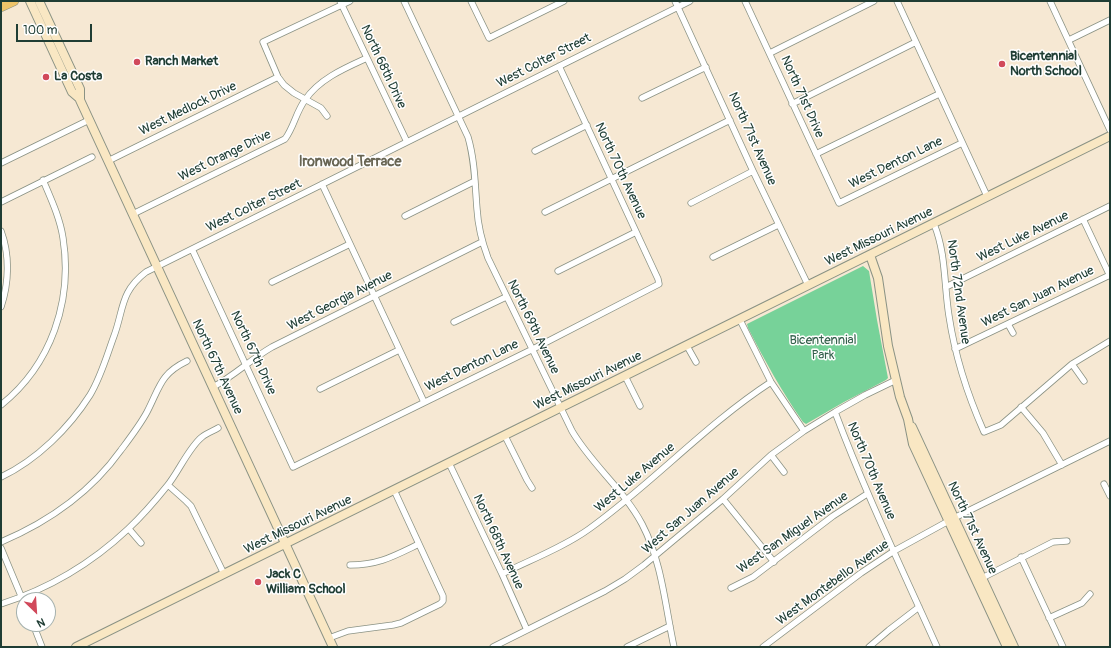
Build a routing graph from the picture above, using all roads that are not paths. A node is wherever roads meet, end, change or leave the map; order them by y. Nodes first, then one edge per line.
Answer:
1 (14, 1) edge
2 (30, 1) edge
3 (39, 1) edge
4 (350, 1) edge
5 (404, 1) edge
6 (472, 1) edge
7 (564, 1) edge
8 (690, 1) edge
9 (745, 1) edge
10 (874, 1) edge
11 (897, 1) edge
12 (1050, 1) edge
13 (341, 3) edge
14 (676, 4) edge
15 (1, 7) edge
16 (1110, 20) edge
17 (1069, 40) junction
18 (916, 42) junction
19 (770, 53) junction
20 (367, 58) junction
21 (559, 66) junction
22 (706, 67) junction
23 (278, 77) junction
24 (939, 94) junction
25 (79, 98) junction
26 (642, 98) dead end
27 (304, 100) junction
28 (792, 104) junction
29 (327, 116) dead end
30 (459, 116) junction
31 (89, 120) junction
32 (730, 120) junction
33 (587, 126) junction
34 (1110, 130) edge
35 (1110, 136) edge
36 (407, 142) junction
37 (962, 143) junction
38 (534, 151) dead end
39 (816, 154) junction
40 (92, 157) dead end
41 (108, 161) junction
42 (1, 163) edge
43 (753, 171) junction
44 (612, 178) junction
45 (43, 180) junction
46 (475, 181) junction
47 (322, 184) junction
48 (987, 196) junction
49 (1, 202) edge
50 (691, 203) dead end
51 (839, 203) joint
52 (1110, 206) edge
53 (545, 212) dead end
54 (133, 214) junction
55 (405, 216) dead end
56 (1084, 219) junction
57 (934, 224) junction
58 (778, 225) junction
59 (1, 231) edge
60 (636, 232) junction
61 (482, 242) junction
62 (350, 244) junction
63 (192, 249) junction
64 (870, 255) junction
65 (713, 257) dead end
66 (157, 267) junction
67 (558, 271) dead end
68 (1110, 275) edge
69 (272, 282) dead end
70 (660, 284) joint
71 (808, 286) junction
72 (946, 287) junction
73 (506, 296) junction
74 (374, 297) junction
75 (1, 307) edge
76 (740, 320) junction
77 (454, 322) dead end
78 (1008, 324) junction
79 (1013, 333) dead end
80 (1110, 342) edge
81 (687, 346) junction
82 (532, 349) junction
83 (955, 349) junction
84 (399, 350) junction
85 (187, 361) dead end
86 (696, 362) dead end
87 (1072, 364) junction
88 (246, 365) junction
89 (625, 376) junction
90 (896, 380) junction
91 (1084, 381) dead end
92 (770, 382) junction
93 (213, 387) junction
94 (320, 389) dead end
95 (424, 402) junction
96 (1, 405) edge
97 (640, 406) dead end
98 (1021, 407) junction
99 (560, 408) junction
100 (835, 412) junction
101 (218, 428) dead end
102 (804, 431) junction
103 (505, 436) junction
104 (1110, 442) edge
105 (771, 455) junction
106 (449, 463) junction
107 (1062, 465) junction
108 (293, 467) joint
109 (784, 472) dead end
110 (1, 477) edge
111 (1104, 484) dead end
112 (168, 485) junction
113 (532, 488) dead end
114 (394, 490) junction
115 (867, 494) junction
116 (1110, 496) edge
117 (723, 499) junction
118 (626, 501) junction
119 (951, 519) junction
120 (129, 529) junction
121 (1067, 541) dead end
122 (1, 542) edge
123 (141, 543) dead end
124 (285, 544) junction
125 (419, 544) junction
126 (1, 548) edge
127 (894, 551) junction
128 (655, 555) junction
129 (1021, 557) junction
130 (774, 562) junction
131 (350, 565) dead end
132 (224, 574) junction
133 (502, 574) junction
134 (979, 579) junction
135 (731, 588) dead end
136 (20, 592) edge
137 (38, 592) edge
138 (1090, 594) dead end
139 (16, 601) edge
140 (1, 604) edge
141 (919, 607) junction
142 (1049, 618) junction
143 (670, 626) junction
144 (527, 630) junction
145 (36, 632) edge
146 (329, 638) junction
147 (42, 647) edge
148 (76, 647) edge
149 (333, 647) edge
150 (493, 647) edge
151 (627, 647) edge
152 (674, 647) edge
153 (763, 647) edge
154 (869, 647) edge
155 (938, 647) edge
156 (1007, 647) edge
157 (1014, 647) edge
158 (1063, 647) edge

1 - 15 main road
2 - 25 street, North 67th Avenue
3 - 25 street, North 67th Avenue
4 - 13 street
5 - 30 street, North 69th Avenue
6 - 7 street
8 - 14 street, West Colter Street
9 - 19 street, North 71st Drive
10 - 19 street
11 - 18 street
12 - 17 street
13 - 20 street, North 68th Drive
13 - 23 street
14 - 21 street, West Colter Street
14 - 22 street, North 71st Avenue
16 - 17 street
17 - 34 street
18 - 24 street
18 - 28 street
19 - 28 street, North 71st Drive
20 - 27 street, West Orange Drive
20 - 36 street, North 68th Drive
21 - 30 street, West Colter Street
21 - 33 street, North 70th Avenue
22 - 26 street
22 - 32 street, North 71st Avenue
23 - 27 street
23 - 41 street, West Medlock Drive
24 - 37 street
24 - 39 street
25 - 31 street, North 67th Avenue
27 - 29 street
27 - 54 street, West Orange Drive
28 - 39 street, North 71st Drive
30 - 36 street, West Colter Street
30 - 46 street, North 69th Avenue
31 - 41 street, North 67th Avenue
31 - 42 street
32 - 43 street, North 71st Avenue
32 - 44 street
33 - 38 street
33 - 44 street, North 70th Avenue
35 - 48 street, West Missouri Avenue
36 - 47 street, West Colter Street
37 - 48 street
37 - 51 street, West Denton Lane
39 - 51 street, North 71st Drive
40 - 45 street
41 - 54 street, North 67th Avenue
43 - 50 street
43 - 58 street, North 71st Avenue
44 - 53 street
44 - 60 street, North 70th Avenue
45 - 49 street
45 - 96 street
46 - 55 street
46 - 61 street, North 69th Avenue
47 - 62 street
47 - 63 street, West Colter Street
48 - 57 street, West Missouri Avenue
52 - 56 street, West Luke Avenue
54 - 66 street, North 67th Avenue
56 - 68 street
56 - 72 street, West Luke Avenue
57 - 64 street, West Missouri Avenue
57 - 72 street, North 72nd Avenue
58 - 65 street
58 - 71 street, North 71st Avenue
59 - 75 street
60 - 67 street
60 - 70 street, North 70th Avenue
61 - 73 street, North 69th Avenue
61 - 74 street, West Georgia Avenue
62 - 69 street
62 - 74 street
63 - 66 street, West Colter Street
63 - 88 street, North 67th Drive
64 - 71 street, West Missouri Avenue
64 - 90 street, North 71st Avenue
66 - 93 street, North 67th Avenue
66 - 110 street, West Colter Street
68 - 78 street, West San Juan Avenue
70 - 82 street, West Denton Lane
71 - 76 street, West Missouri Avenue
72 - 83 street, North 72nd Avenue
73 - 77 street
73 - 82 street, North 69th Avenue
74 - 84 street
74 - 88 street, West Georgia Avenue
76 - 81 street, West Missouri Avenue
76 - 92 street
78 - 79 street
78 - 83 street, West San Juan Avenue
80 - 87 street
81 - 86 street
81 - 89 street, West Missouri Avenue
82 - 95 street, West Denton Lane
82 - 99 street, North 69th Avenue
83 - 98 street, North 72nd Avenue
84 - 94 street
84 - 95 street
85 - 122 street
87 - 91 street
87 - 98 street
88 - 93 street, West Georgia Avenue
88 - 108 street, North 67th Drive
89 - 97 street
89 - 99 street, West Missouri Avenue
90 - 100 street, West San Juan Avenue
90 - 119 street, North 71st Avenue
92 - 102 street
92 - 118 street, West Luke Avenue
93 - 124 street, North 67th Avenue
95 - 108 street, West Denton Lane
98 - 107 street
99 - 103 street, West Missouri Avenue
99 - 118 street, North 69th Avenue
100 - 102 street, West San Juan Avenue
100 - 115 street, North 70th Avenue
101 - 112 street
102 - 105 street, West San Juan Avenue
103 - 106 street, West Missouri Avenue
103 - 113 street
104 - 107 street, West Montebello Avenue
105 - 109 street
105 - 117 street, West San Juan Avenue
106 - 114 street, West Missouri Avenue
106 - 133 street, North 68th Avenue
107 - 119 street, West Montebello Avenue
111 - 116 street
112 - 120 street
112 - 132 street
114 - 124 street, West Missouri Avenue
114 - 125 street
115 - 127 street, North 70th Avenue
115 - 130 street, West San Miguel Avenue
117 - 128 street, West San Juan Avenue
117 - 130 street
118 - 128 street, North 69th Avenue
118 - 133 street, West Luke Avenue
119 - 127 street, West Montebello Avenue
119 - 134 street, North 71st Avenue
120 - 123 street
120 - 137 street
121 - 129 street
124 - 132 street, West Missouri Avenue
124 - 146 street, North 67th Avenue
125 - 131 street
125 - 146 street
126 - 136 street
127 - 141 street, North 70th Avenue
127 - 153 street, West Montebello Avenue
128 - 143 street, North 69th Avenue
128 - 144 street, West San Juan Avenue
129 - 134 street
129 - 142 street
130 - 135 street, West San Miguel Avenue
132 - 148 street, West Missouri Avenue
133 - 144 street, North 68th Avenue
134 - 156 street, North 71st Avenue
134 - 157 street, North 71st Avenue
138 - 142 street
139 - 140 street
141 - 154 street
141 - 155 street, North 70th Avenue
142 - 158 street
143 - 151 street
143 - 152 street, North 69th Avenue
144 - 150 street, West San Juan Avenue
145 - 147 street
146 - 149 street, North 67th Avenue

